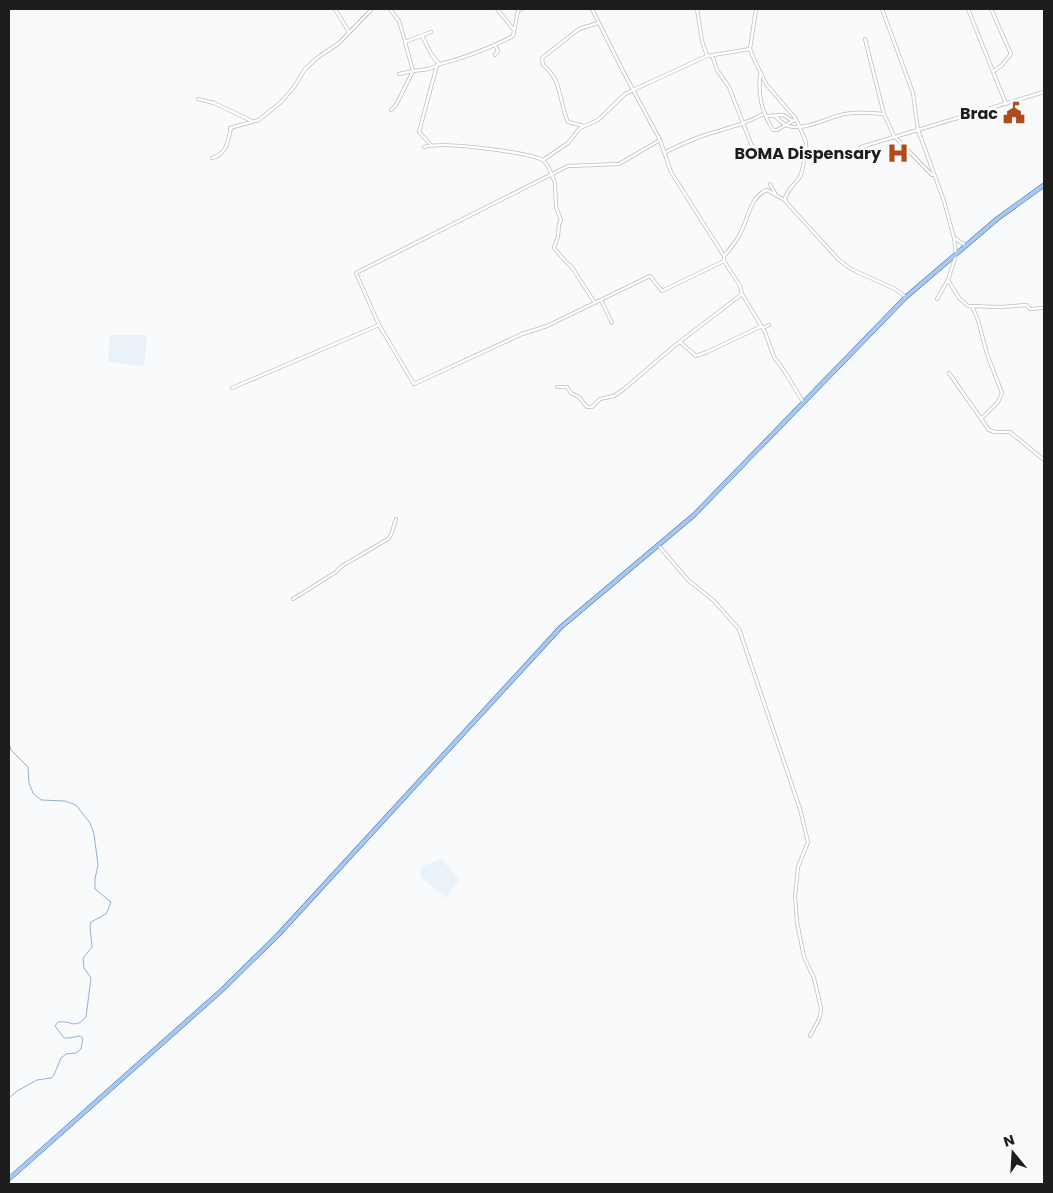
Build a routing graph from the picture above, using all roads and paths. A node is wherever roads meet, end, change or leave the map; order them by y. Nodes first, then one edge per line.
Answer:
1 (335, 9) edge
2 (372, 9) edge
3 (390, 9) edge
4 (497, 9) edge
5 (522, 9) edge
6 (592, 9) edge
7 (697, 9) edge
8 (756, 9) edge
9 (882, 9) edge
10 (968, 9) edge
11 (991, 9) edge
12 (598, 22) junction
13 (514, 30) junction
14 (349, 32) junction
15 (431, 32) dead end
16 (422, 36) junction
17 (865, 39) dead end
18 (405, 42) junction
19 (495, 45) junction
20 (750, 49) junction
21 (495, 55) dead end
22 (712, 55) junction
23 (707, 56) junction
24 (438, 65) junction
25 (994, 71) junction
26 (413, 72) junction
27 (399, 74) dead end
28 (760, 74) junction
29 (632, 90) junction
30 (1044, 92) edge
31 (198, 99) dead end
32 (1006, 104) junction
33 (391, 110) dead end
34 (765, 114) junction
35 (884, 114) junction
36 (775, 116) junction
37 (795, 120) junction
38 (254, 122) junction
39 (744, 123) junction
40 (786, 124) junction
41 (584, 126) junction
42 (799, 126) junction
43 (918, 130) junction
44 (894, 136) junction
45 (660, 140) junction
46 (431, 145) junction
47 (424, 147) dead end
48 (860, 147) dead end
49 (664, 153) junction
50 (755, 154) dead end
51 (212, 158) dead end
52 (543, 160) junction
53 (552, 174) junction
54 (934, 176) junction
55 (770, 184) dead end
56 (1044, 184) edge
57 (776, 194) junction
58 (786, 201) junction
59 (954, 238) junction
60 (966, 246) junction
61 (956, 255) junction
62 (724, 256) junction
63 (724, 261) junction
64 (948, 280) junction
65 (742, 294) junction
66 (906, 297) junction
67 (937, 299) dead end
68 (601, 300) junction
69 (595, 303) junction
70 (972, 306) junction
71 (1044, 308) edge
72 (612, 323) dead end
73 (379, 325) junction
74 (769, 325) dead end
75 (763, 327) junction
76 (680, 342) junction
77 (949, 373) dead end
78 (557, 387) dead end
79 (232, 388) dead end
80 (803, 402) junction
81 (982, 419) junction
82 (1044, 460) edge
83 (396, 519) dead end
84 (657, 544) junction
85 (293, 599) dead end
86 (810, 1036) dead end
87 (9, 1179) edge

1 - 14 street
2 - 14 street
3 - 18 street
4 - 13 street
5 - 13 street
6 - 12 street
7 - 23 street
8 - 20 street
9 - 43 street
10 - 25 street
11 - 25 street
12 - 29 street
12 - 41 street
13 - 19 street
14 - 38 street
15 - 16 street
16 - 18 street
16 - 24 street
17 - 35 street
18 - 26 street
19 - 21 street
19 - 24 street
20 - 22 street
20 - 28 street
22 - 23 street
22 - 39 street
23 - 29 street
24 - 26 street
24 - 46 street
25 - 32 street
26 - 27 street
26 - 33 street
28 - 34 street
28 - 37 street
29 - 41 street
29 - 45 street
30 - 32 street
31 - 38 street
32 - 43 street
34 - 36 street
34 - 39 street
34 - 40 street
35 - 42 street
35 - 44 street
36 - 37 street
36 - 40 street
37 - 40 street
37 - 42 street
38 - 51 street
39 - 49 street
39 - 50 street
40 - 42 street
41 - 52 street
42 - 58 street
43 - 44 street
43 - 54 street
44 - 48 street
44 - 54 street
45 - 49 street
45 - 53 street
46 - 47 street
46 - 52 street
49 - 62 street
52 - 53 street
53 - 69 street
53 - 73 street
54 - 59 street
55 - 57 street
56 - 60 main road
57 - 58 street
57 - 62 street
58 - 66 street
59 - 60 street
59 - 61 street
60 - 61 main road
61 - 64 street
61 - 66 main road
62 - 63 street
63 - 65 street
63 - 68 street
64 - 67 street
64 - 70 street
65 - 75 street
65 - 76 street
66 - 80 main road
68 - 69 street
68 - 72 street
69 - 73 street
70 - 71 street
70 - 81 street
73 - 79 street
74 - 75 street
75 - 76 street
75 - 80 street
76 - 78 street
77 - 81 street
80 - 84 main road
81 - 82 street
83 - 85 street
84 - 86 street
84 - 87 main road

